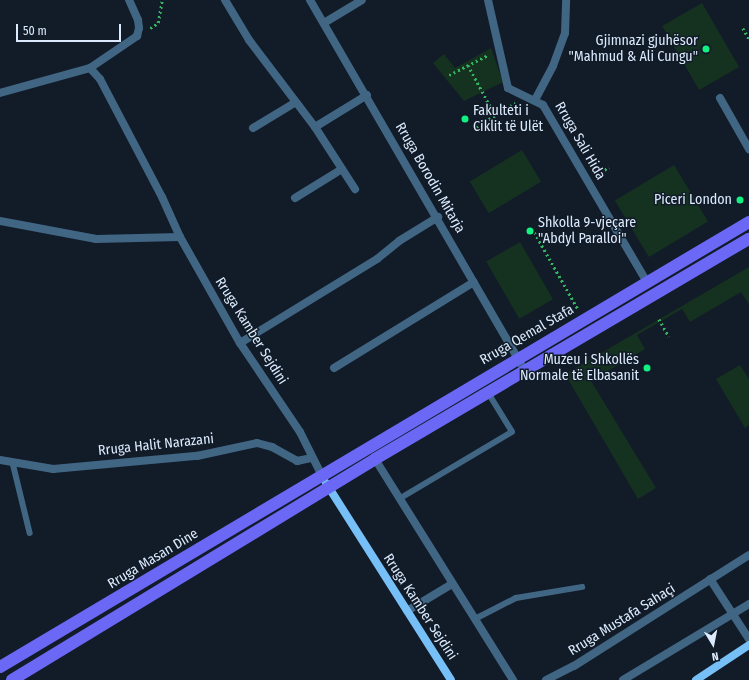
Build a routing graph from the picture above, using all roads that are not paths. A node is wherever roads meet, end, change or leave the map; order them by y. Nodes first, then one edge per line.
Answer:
1 (128, 0) edge
2 (225, 0) edge
3 (310, 0) edge
4 (362, 0) edge
5 (488, 0) edge
6 (566, 0) edge
7 (324, 23) junction
8 (90, 68) junction
9 (0, 93) edge
10 (367, 95) junction
11 (720, 98) dead end
12 (535, 100) junction
13 (296, 102) junction
14 (315, 126) junction
15 (252, 128) dead end
16 (749, 149) edge
17 (342, 169) junction
18 (355, 189) dead end
19 (295, 198) dead end
20 (438, 217) junction
21 (0, 221) edge
22 (749, 222) edge
23 (180, 237) junction
24 (749, 239) edge
25 (474, 282) junction
26 (647, 282) junction
27 (240, 343) junction
28 (518, 358) junction
29 (334, 368) dead end
30 (525, 370) junction
31 (488, 392) junction
32 (311, 458) junction
33 (0, 460) edge
34 (375, 460) junction
35 (13, 462) junction
36 (322, 476) junction
37 (329, 489) junction
38 (399, 499) junction
39 (30, 533) dead end
40 (749, 555) edge
41 (710, 579) junction
42 (452, 584) junction
43 (582, 587) dead end
44 (749, 604) edge
45 (407, 611) junction
46 (733, 614) junction
47 (475, 620) junction
48 (749, 639) edge
49 (749, 645) edge
50 (0, 667) edge
51 (12, 680) edge
52 (451, 680) edge
53 (513, 680) edge
54 (546, 680) edge
55 (623, 680) edge
56 (696, 680) edge

1 - 8 street
2 - 13 street
3 - 7 street, Rruga Borodin Mitarja
4 - 7 street
5 - 12 street, Rruga Sali Hida
6 - 12 street
7 - 10 street, Rruga Borodin Mitarja
8 - 9 street
8 - 23 street, Rruga Kamber Sejdini
10 - 14 street
10 - 20 street, Rruga Borodin Mitarja
11 - 16 street
12 - 26 street, Rruga Sali Hida
13 - 14 street
13 - 15 street
14 - 17 street
17 - 18 street
17 - 19 street
20 - 25 street, Rruga Borodin Mitarja
20 - 27 street
21 - 23 street
22 - 26 main road, Rruga Qemal Stafa
23 - 27 street, Rruga Kamber Sejdini
24 - 30 main road, Rruga Qemal Stafa
25 - 28 street, Rruga Borodin Mitarja
25 - 29 street
26 - 28 main road, Rruga Qemal Stafa
27 - 32 street, Rruga Kamber Sejdini
28 - 30 street, Rruga Borodin Mitarja
28 - 36 main road, Rruga Qemal Stafa
30 - 31 main road, Rruga Qemal Stafa
31 - 34 main road, Rruga Qemal Stafa
31 - 38 lane
32 - 35 street, Rruga Halit Narazani
32 - 36 street, Rruga Kamber Sejdini
33 - 35 street, Rruga Halit Narazani
34 - 37 main road, Rruga Qemal Stafa
34 - 38 street
35 - 39 lane
36 - 37 main road, Rruga Kamber Sejdini
36 - 50 main road, Rruga Masan Dine
37 - 45 main road, Rruga Kamber Sejdini
37 - 51 main road
38 - 42 street
40 - 41 street, Rruga Mustafa Sahaçi
41 - 46 street
41 - 54 street, Rruga Mustafa Sahaçi
42 - 45 street
42 - 47 street
43 - 47 lane
44 - 46 street
45 - 52 main road, Rruga Kamber Sejdini
46 - 48 street
46 - 55 street
47 - 53 street
49 - 56 main road

